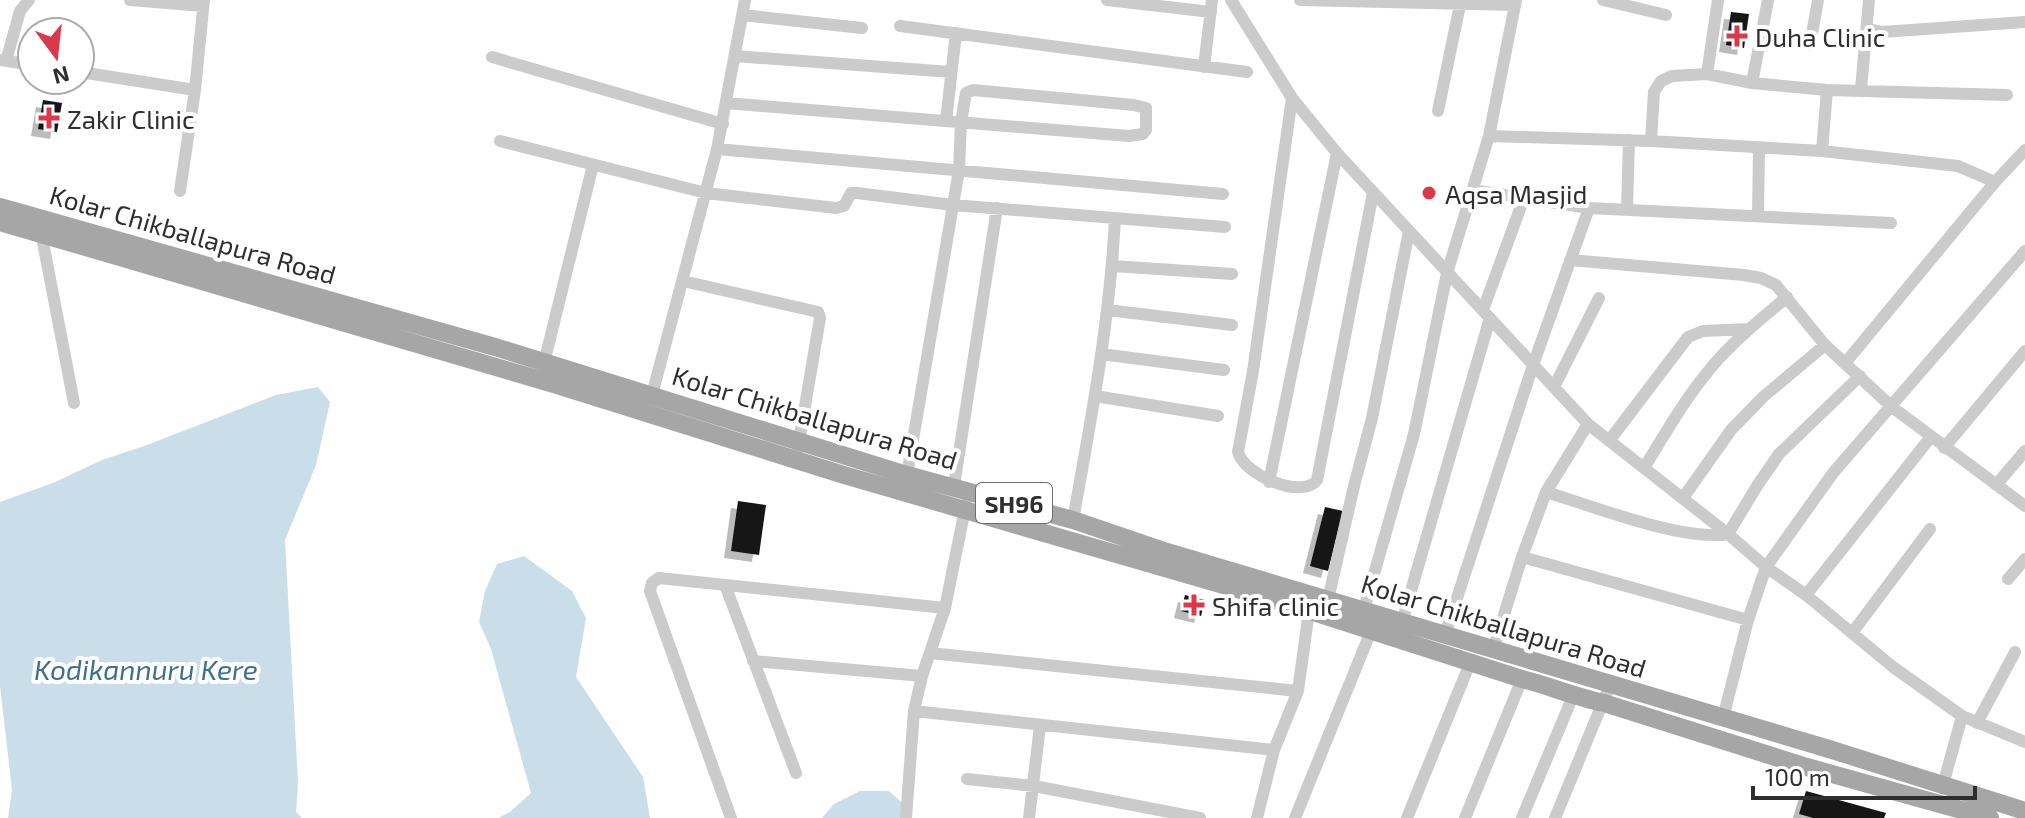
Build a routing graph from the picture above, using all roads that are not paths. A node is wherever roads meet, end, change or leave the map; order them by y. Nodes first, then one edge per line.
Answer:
1 (29, 0) edge
2 (130, 0) edge
3 (745, 0) edge
4 (1107, 0) edge
5 (1231, 0) edge
6 (1300, 0) edge
7 (1603, 0) edge
8 (1718, 0) edge
9 (1768, 0) edge
10 (1818, 0) edge
11 (1869, 0) edge
12 (204, 3) edge
13 (1515, 3) edge
14 (1460, 5) junction
15 (1211, 6) edge
16 (742, 15) junction
17 (1666, 15) dead end
18 (2025, 22) edge
19 (900, 26) dead end
20 (862, 28) dead end
21 (1867, 29) junction
22 (956, 33) junction
23 (1810, 45) dead end
24 (735, 56) junction
25 (492, 57) dead end
26 (3, 60) edge
27 (1204, 67) junction
28 (951, 72) junction
29 (1247, 72) dead end
30 (1707, 74) junction
31 (96, 75) edge
32 (1752, 83) junction
33 (1861, 89) junction
34 (195, 90) junction
35 (1827, 90) junction
36 (2007, 95) dead end
37 (1292, 98) junction
38 (726, 103) junction
39 (1438, 111) dead end
40 (946, 121) junction
41 (961, 122) junction
42 (723, 124) junction
43 (1489, 136) junction
44 (1629, 140) junction
45 (500, 141) dead end
46 (1651, 141) junction
47 (1759, 148) junction
48 (717, 149) junction
49 (2025, 150) edge
50 (1822, 151) junction
51 (1337, 153) junction
52 (593, 165) junction
53 (959, 170) junction
54 (1995, 182) junction
55 (1473, 190) junction
56 (180, 191) dead end
57 (706, 193) junction
58 (1373, 193) junction
59 (1223, 194) dead end
60 (1524, 198) junction
61 (953, 205) junction
62 (0, 207) edge
63 (997, 208) junction
64 (1589, 208) junction
65 (1627, 210) junction
66 (1758, 216) junction
67 (1115, 218) junction
68 (0, 222) edge
69 (1891, 223) dead end
70 (1225, 227) dead end
71 (1409, 231) junction
72 (41, 232) junction
73 (2025, 251) edge
74 (1570, 260) junction
75 (1113, 266) junction
76 (1447, 273) junction
77 (1232, 274) dead end
78 (683, 281) junction
79 (1787, 297) junction
80 (1599, 298) dead end
81 (1107, 310) junction
82 (1486, 314) junction
83 (1232, 325) dead end
84 (1749, 329) junction
85 (1825, 345) junction
86 (2025, 351) edge
87 (1101, 354) junction
88 (1846, 362) junction
89 (544, 363) junction
90 (1533, 365) junction
91 (1224, 370) dead end
92 (1860, 376) junction
93 (1554, 387) junction
94 (652, 395) junction
95 (1095, 396) junction
96 (74, 403) dead end
97 (1892, 407) junction
98 (1218, 416) dead end
99 (1588, 424) junction
100 (1930, 438) junction
101 (1609, 441) junction
102 (1944, 448) junction
103 (798, 450) junction
104 (2025, 451) edge
105 (1644, 468) junction
106 (907, 475) junction
107 (1269, 482) junction
108 (1996, 485) junction
109 (962, 488) junction
110 (1546, 492) junction
111 (1683, 498) junction
112 (2025, 506) edge
113 (964, 510) junction
114 (1073, 520) junction
115 (1930, 529) dead end
116 (1728, 534) junction
117 (1522, 557) junction
118 (2025, 559) edge
119 (1766, 567) junction
120 (2008, 579) dead end
121 (725, 585) junction
122 (1806, 595) junction
123 (1328, 600) junction
124 (945, 608) junction
125 (1309, 611) junction
126 (1748, 620) junction
127 (1402, 622) junction
128 (1365, 623) junction
129 (1852, 633) junction
130 (1445, 635) junction
131 (1493, 650) junction
132 (2015, 652) dead end
133 (930, 653) junction
134 (753, 661) junction
135 (1470, 663) junction
136 (922, 676) junction
137 (1522, 679) junction
138 (1610, 685) junction
139 (1298, 691) junction
140 (1573, 696) junction
141 (1604, 703) junction
142 (914, 711) junction
143 (1962, 716) junction
144 (1723, 718) junction
145 (1977, 723) junction
146 (1040, 726) junction
147 (2025, 742) edge
148 (1274, 750) junction
149 (796, 773) dead end
150 (967, 779) dead end
151 (1034, 786) junction
152 (1940, 802) edge
153 (1122, 803) junction
154 (2025, 811) edge
155 (731, 818) edge
156 (906, 818) edge
157 (1029, 818) edge
158 (1121, 818) edge
159 (1200, 818) edge
160 (1257, 818) edge
161 (1295, 818) edge
162 (1407, 818) edge
163 (1465, 818) edge
164 (1522, 818) edge
165 (1555, 818) edge
166 (1990, 818) edge

1 - 26 street
2 - 12 street
3 - 16 street
4 - 15 street
5 - 37 street
6 - 14 street
7 - 17 street
8 - 30 street
9 - 32 street
10 - 23 street
11 - 21 street
12 - 34 street
13 - 14 street
13 - 43 street
14 - 39 street
15 - 27 street
16 - 20 street
16 - 24 street
18 - 21 street
19 - 22 street
21 - 33 street
22 - 27 street
22 - 28 street
24 - 28 street
24 - 38 street
25 - 42 street
27 - 29 street
28 - 40 street
30 - 32 street
30 - 46 street
31 - 34 street
32 - 35 street
33 - 35 street
33 - 36 street
34 - 56 street
35 - 50 street
37 - 51 street
37 - 107 street
38 - 40 street
38 - 42 street
40 - 41 street
41 - 41 street
41 - 53 street
42 - 48 street
43 - 44 street
43 - 55 street
44 - 46 street
44 - 65 street
45 - 52 street
46 - 47 street
47 - 50 street
47 - 66 street
48 - 53 street
48 - 57 street
49 - 54 street
50 - 54 street
51 - 58 street
51 - 107 street
52 - 57 street
52 - 89 street
53 - 59 street
53 - 61 street
54 - 88 street
55 - 60 street
55 - 76 street
57 - 61 street
57 - 78 street
58 - 71 street
58 - 107 street
60 - 64 street
60 - 82 street
61 - 63 street
61 - 106 street
62 - 89 main road, Kolar Chikballapura Road / SH96
63 - 67 street
63 - 109 street
64 - 65 street
64 - 74 street
65 - 66 street
66 - 69 street
67 - 70 street
67 - 75 street
68 - 72 main road, Kolar Chikballapura Road / SH96
71 - 76 street
71 - 123 street
72 - 96 street
72 - 103 main road, Kolar Chikballapura Road / SH96
73 - 97 street
74 - 79 street
74 - 90 street
75 - 77 street
75 - 81 street
76 - 82 street
76 - 128 street
78 - 94 street
78 - 103 street
79 - 84 street
79 - 85 street
80 - 93 street
81 - 83 street
81 - 87 street
82 - 90 street
82 - 127 street
84 - 101 street
84 - 105 street
85 - 88 street
85 - 111 street
86 - 102 street
87 - 91 street
87 - 95 street
88 - 92 street
89 - 94 main road, Kolar Chikballapura Road / SH96
90 - 93 street
90 - 130 street
92 - 97 street
92 - 116 street
93 - 99 street
94 - 103 main road, Kolar Chikballapura Road / SH96
95 - 98 street
95 - 114 street
97 - 100 street
97 - 119 street
99 - 101 street
99 - 110 street
100 - 102 street
100 - 122 street
101 - 105 street
102 - 108 street
103 - 106 main road, Kolar Chikballapura Road / SH96
103 - 113 main road, Kolar Chikballapura Road / SH96
104 - 108 street
105 - 111 street
106 - 109 main road, Kolar Chikballapura Road / SH96
108 - 112 street
109 - 113 street
109 - 114 main road, Kolar Chikballapura Road / SH96
110 - 116 street
110 - 117 street
111 - 116 street
113 - 124 street
113 - 125 main road, Kolar Chikballapura Road / SH96
114 - 123 main road, Kolar Chikballapura Road / SH96
115 - 129 street
116 - 119 street
117 - 126 street
117 - 131 street
118 - 120 street
119 - 122 street
119 - 126 street
121 - 124 street
121 - 134 street
121 - 155 street
122 - 129 street
123 - 128 main road, Kolar Chikballapura Road / SH96
124 - 133 street
125 - 128 main road, Kolar Chikballapura Road / SH96
125 - 139 street
126 - 144 street
127 - 128 main road, Kolar Chikballapura Road / SH96
127 - 130 main road, Kolar Chikballapura Road / SH96
128 - 135 main road, Kolar Chikballapura Road / SH96
128 - 161 street
129 - 143 street
130 - 131 main road, Kolar Chikballapura Road / SH96
131 - 138 main road, Kolar Chikballapura Road / SH96
132 - 145 street
133 - 136 street
133 - 139 street
134 - 136 street
134 - 149 street
135 - 137 main road, Kolar Chikballapura Road / SH96
135 - 162 street
136 - 142 street
137 - 140 main road, Kolar Chikballapura Road / SH96
137 - 163 street
138 - 141 street
138 - 144 main road, Kolar Chikballapura Road / SH96
139 - 148 street
140 - 141 main road, Kolar Chikballapura Road / SH96
140 - 164 street
141 - 152 main road, Kolar Chikballapura Road / SH96
141 - 165 street
142 - 146 street
142 - 156 street
143 - 145 street
143 - 152 street
144 - 152 main road, Kolar Chikballapura Road / SH96
145 - 147 street
146 - 148 street
146 - 151 street
148 - 160 street
150 - 151 street
151 - 153 street
151 - 157 street
152 - 154 main road, Kolar Chikballapura Road / SH96
152 - 166 main road, Kolar Chikballapura Road / SH96
153 - 158 street
153 - 159 street

